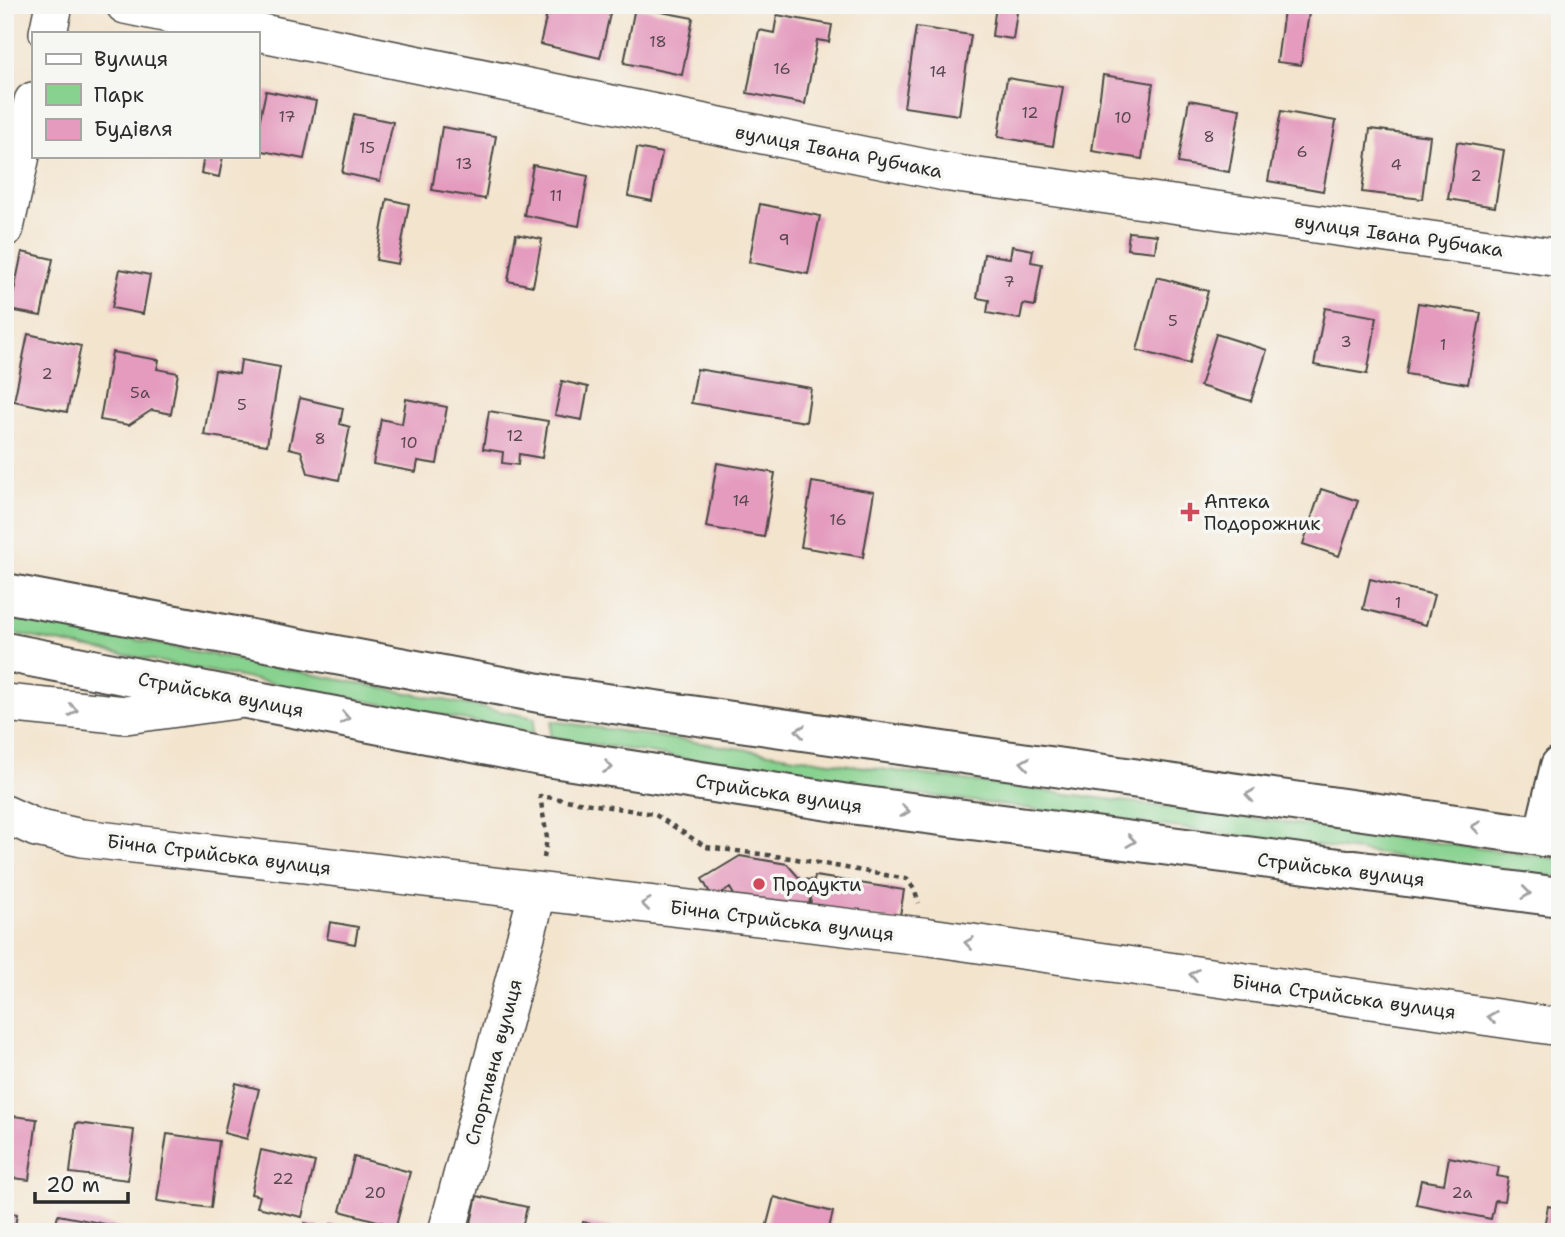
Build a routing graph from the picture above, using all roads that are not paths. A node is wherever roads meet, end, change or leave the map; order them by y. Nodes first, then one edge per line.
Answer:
1 (54, 5) edge
2 (125, 5) edge
3 (48, 32) edge
4 (258, 32) edge
5 (259, 32) edge
6 (32, 106) edge
7 (5, 229) edge
8 (1560, 258) edge
9 (5, 593) edge
10 (5, 652) edge
11 (245, 699) junction
12 (5, 703) edge
13 (1560, 766) edge
14 (5, 814) edge
15 (1551, 838) edge
16 (538, 891) junction
17 (1560, 897) edge
18 (1560, 1027) edge
19 (447, 1232) edge

1 - 3 street
2 - 4 street, вулиця Івана Рубчака
5 - 8 street, вулиця Івана Рубчака
6 - 7 street
15 -> 9 main road
10 - 11 main road, Стрийська вулиця
12 -> 11 street
11 -> 17 main road, Стрийська вулиця
13 - 15 main road
14 - 16 street, Бічна Стрийська вулиця
18 -> 16 street, Бічна Стрийська вулиця
16 - 19 street, Спортивна вулиця

